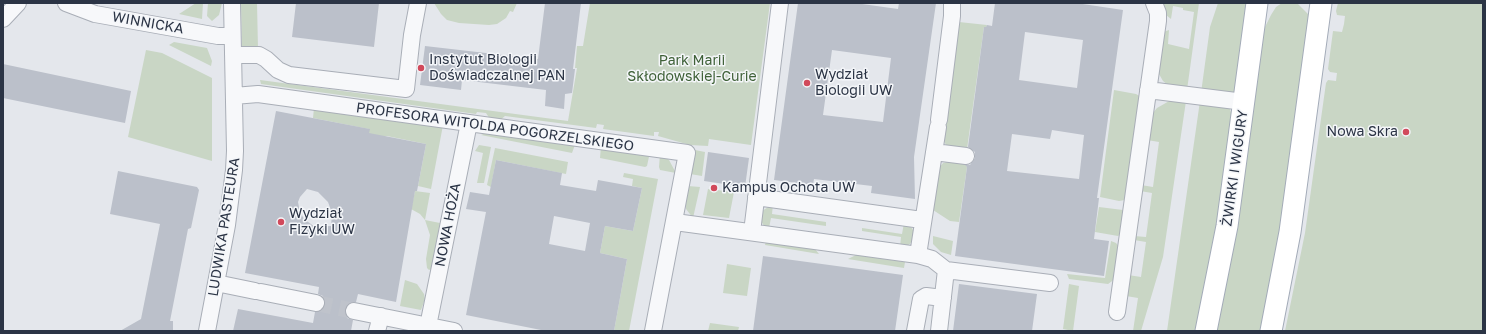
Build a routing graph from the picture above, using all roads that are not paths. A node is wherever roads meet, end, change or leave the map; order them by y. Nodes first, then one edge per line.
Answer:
1 (18, 3) edge
2 (66, 3) edge
3 (232, 3) edge
4 (418, 3) edge
5 (780, 3) edge
6 (952, 3) edge
7 (1154, 3) edge
8 (1257, 3) edge
9 (1321, 3) edge
10 (3, 19) edge
11 (232, 36) junction
12 (233, 55) junction
13 (1148, 90) junction
14 (234, 96) junction
15 (1244, 102) junction
16 (469, 123) junction
17 (934, 152) junction
18 (966, 156) dead end
19 (756, 197) junction
20 (922, 220) junction
21 (675, 222) junction
22 (752, 232) junction
23 (918, 255) junction
24 (946, 270) junction
25 (216, 283) junction
26 (1050, 283) dead end
27 (943, 298) junction
28 (316, 303) tunnel mouth
29 (354, 311) tunnel mouth
30 (1118, 312) dead end
31 (379, 323) edge
32 (428, 326) junction
33 (207, 331) edge
34 (454, 331) edge
35 (653, 331) edge
36 (915, 331) edge
37 (939, 331) edge
38 (1206, 331) edge
39 (1271, 331) edge

1 - 10 street
2 - 11 street, WINNICKA
3 - 11 street, LUDWIKA PASTEURA
4 - 12 street
5 - 19 street
6 - 17 street
7 - 13 street
8 - 15 main road, ŻWIRKI I WIGURY
9 - 39 main road
11 - 12 street, LUDWIKA PASTEURA
12 - 14 street, LUDWIKA PASTEURA
13 - 15 street
13 - 30 street
14 - 16 street, PROFESORA WITOLDA POGORZELSKIEGO
14 - 25 street, LUDWIKA PASTEURA
15 - 38 main road, ŻWIRKI I WIGURY
16 - 21 street, PROFESORA WITOLDA POGORZELSKIEGO
16 - 32 street, NOWA HOŻA
17 - 18 street
17 - 20 street
19 - 20 street
19 - 22 street
20 - 23 street
21 - 22 street
21 - 35 street
22 - 23 street
23 - 24 street
24 - 26 street
24 - 27 street
25 - 28 street
25 - 33 street, LUDWIKA PASTEURA
27 - 36 street
27 - 37 street
29 - 31 street
31 - 32 street
32 - 34 street

